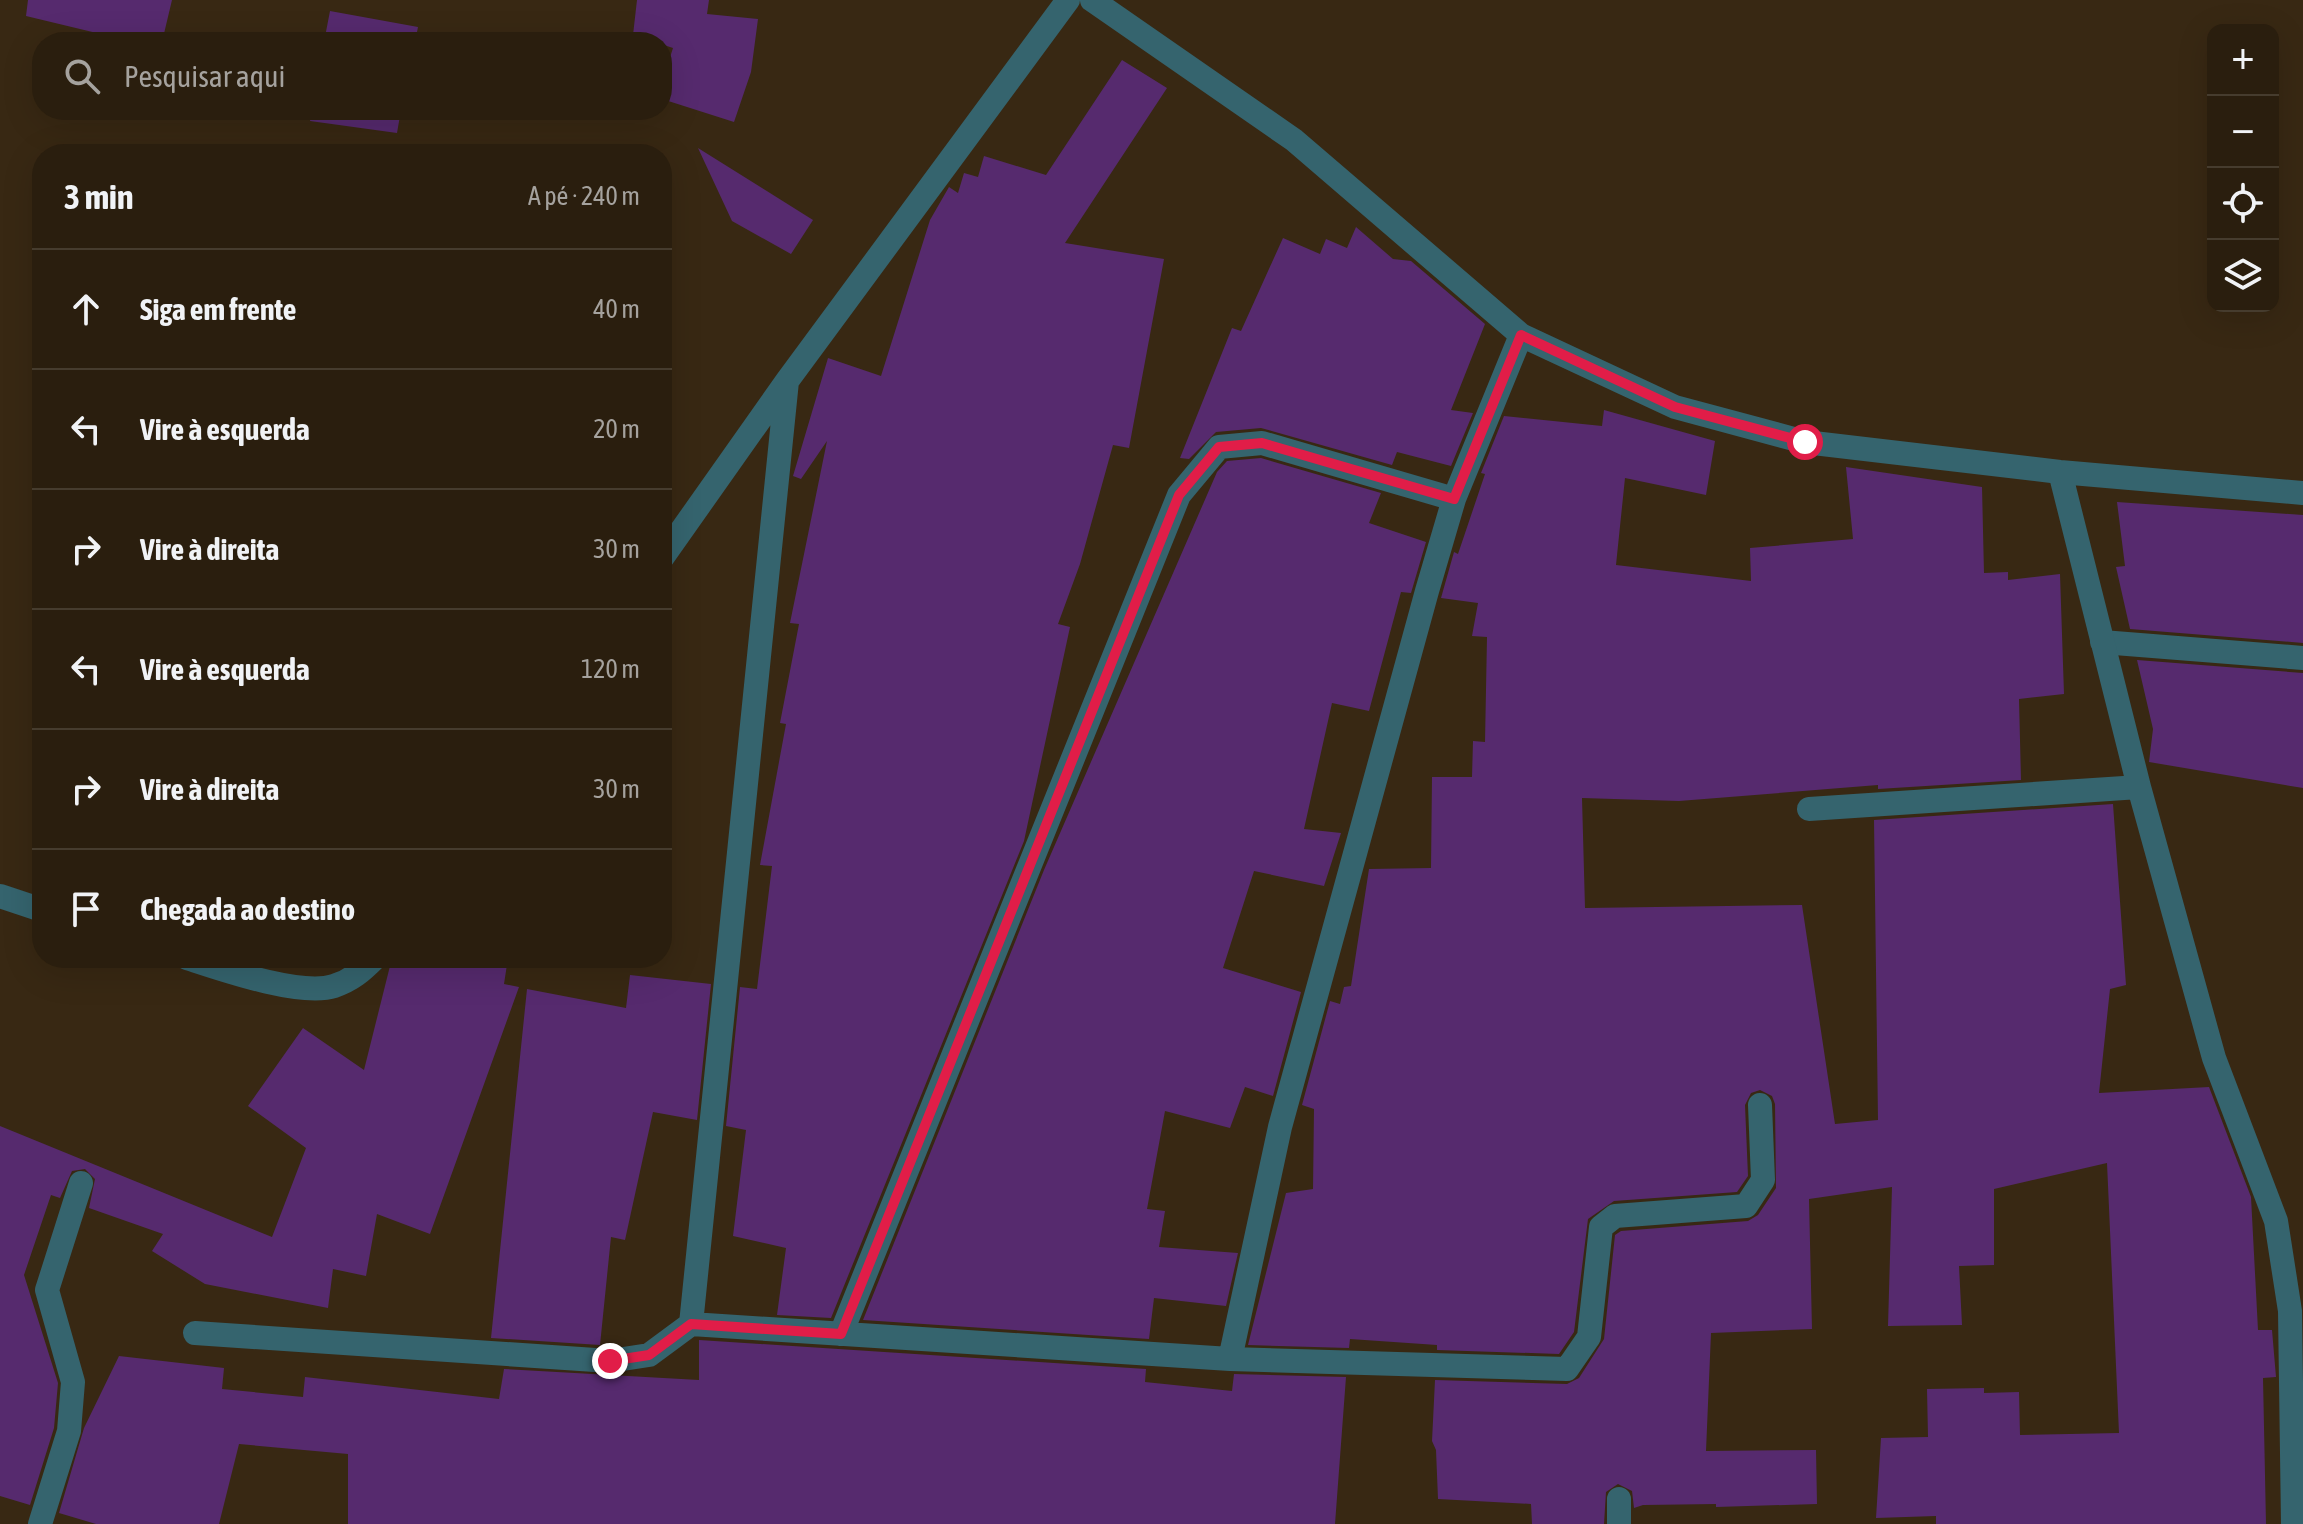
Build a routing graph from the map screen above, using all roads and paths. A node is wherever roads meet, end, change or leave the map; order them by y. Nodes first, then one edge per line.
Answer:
1 (1068, 0) edge
2 (1092, 0) edge
3 (1521, 335) junction
4 (787, 381) junction
5 (2060, 472) junction
6 (2303, 493) edge
7 (1454, 499) junction
8 (672, 544) edge
9 (2102, 642) junction
10 (2303, 658) edge
11 (2139, 787) junction
12 (1809, 809) dead end
13 (0, 896) edge
14 (32, 907) edge
15 (217, 968) edge
16 (364, 968) edge
17 (1760, 1105) dead end
18 (81, 1183) dead end
19 (691, 1324) junction
20 (195, 1333) dead end
21 (841, 1334) junction
22 (1230, 1359) junction
23 (1619, 1499) dead end
24 (40, 1524) edge
25 (1619, 1524) edge
26 (2293, 1524) edge

1 - 4 street
2 - 3 street
3 - 5 street
3 - 7 street
4 - 8 street
4 - 19 street
5 - 6 street
5 - 9 street
7 - 21 street
7 - 22 street
9 - 10 street
9 - 11 street
11 - 12 street
11 - 26 street
13 - 14 street
15 - 16 street
17 - 22 street
18 - 24 street
19 - 20 street
19 - 21 street
21 - 22 street
23 - 25 street

